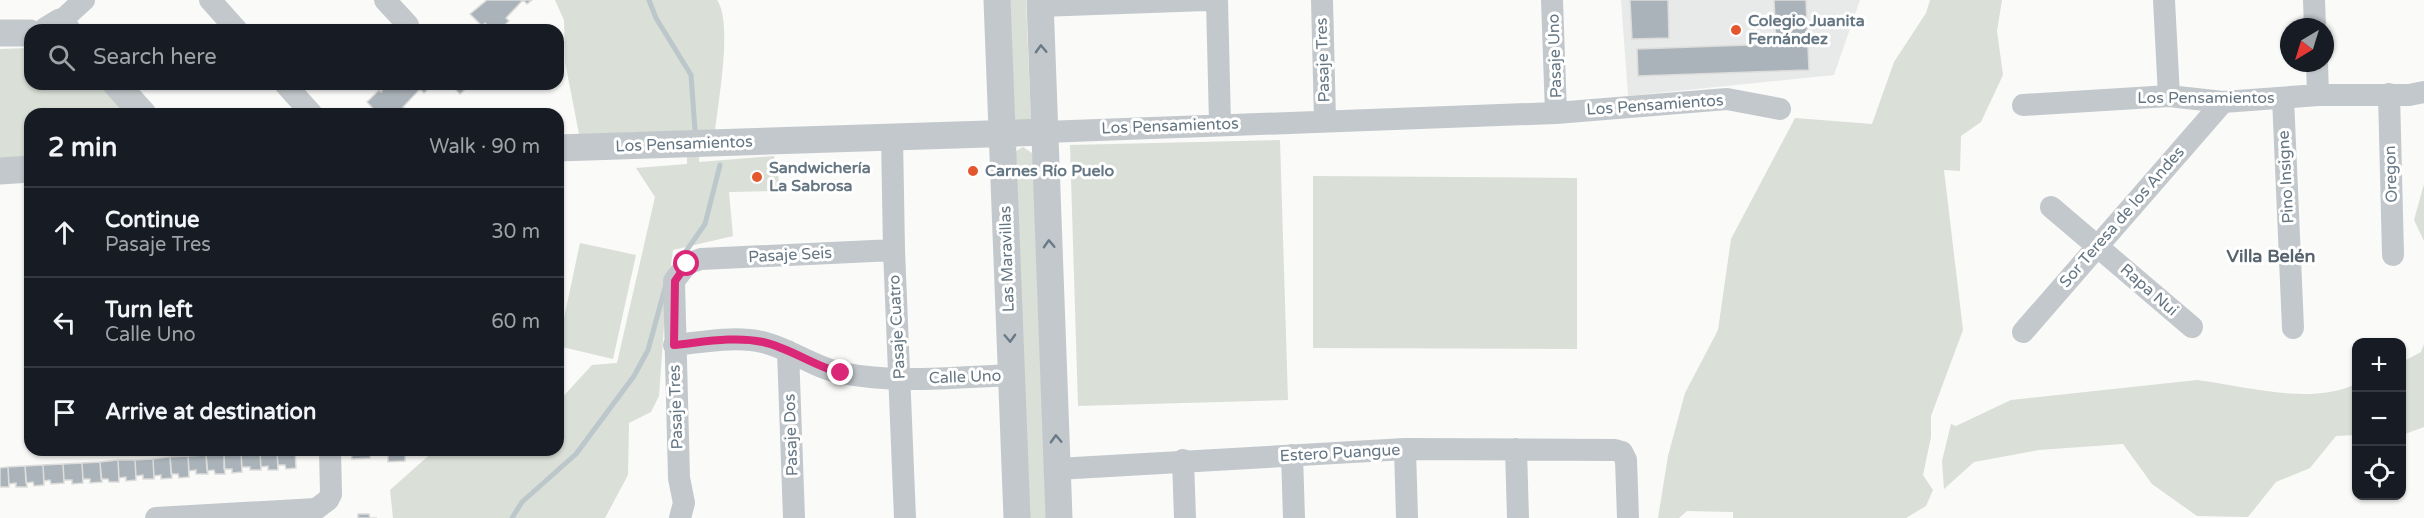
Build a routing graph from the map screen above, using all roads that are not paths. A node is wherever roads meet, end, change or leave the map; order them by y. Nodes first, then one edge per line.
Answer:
1 (84, 0) edge
2 (210, 0) edge
3 (385, 0) edge
4 (997, 0) edge
5 (1204, 0) edge
6 (1217, 0) edge
7 (1322, 0) edge
8 (1552, 0) edge
9 (2164, 0) edge
10 (2314, 0) edge
11 (1161, 1) edge
12 (1040, 3) edge
13 (2315, 18) edge
14 (61, 24) edge
15 (232, 24) edge
16 (407, 24) edge
17 (0, 33) edge
18 (24, 33) edge
19 (2317, 72) edge
20 (121, 90) edge
21 (290, 90) edge
22 (2424, 92) edge
23 (2389, 93) junction
24 (2318, 95) junction
25 (2169, 96) junction
26 (2283, 98) junction
27 (2223, 102) junction
28 (2023, 105) dead end
29 (138, 108) edge
30 (307, 108) edge
31 (1780, 109) dead end
32 (1556, 113) junction
33 (1325, 120) junction
34 (1220, 124) junction
35 (1045, 132) junction
36 (1003, 133) junction
37 (892, 137) junction
38 (564, 148) edge
39 (24, 169) edge
40 (0, 171) edge
41 (2051, 207) dead end
42 (2097, 244) junction
43 (894, 250) junction
44 (2393, 255) dead end
45 (687, 264) joint
46 (2192, 327) dead end
47 (2293, 328) dead end
48 (2023, 332) dead end
49 (674, 345) junction
50 (788, 351) junction
51 (1012, 375) junction
52 (899, 379) junction
53 (1405, 449) junction
54 (1516, 449) junction
55 (330, 456) edge
56 (1292, 456) junction
57 (1184, 460) junction
58 (1057, 469) junction
59 (156, 518) edge
60 (680, 518) edge
61 (794, 518) edge
62 (905, 518) edge
63 (1017, 518) edge
64 (1059, 518) edge
65 (1185, 518) edge
66 (1294, 518) edge
67 (1407, 518) edge
68 (1518, 518) edge
69 (1628, 518) edge

1 - 14 street
2 - 15 street
3 - 16 street
4 - 36 street, Las Maravillas
5 - 11 street
6 - 34 street
7 - 33 street, Pasaje Tres
8 - 32 street, Pasaje Uno
9 - 25 street
10 - 13 street
11 - 12 street
35 -> 12 street
17 - 18 street
19 - 24 street
20 - 29 street
21 - 30 street
22 - 23 street, Los Pensamientos
23 - 24 street, Los Pensamientos
23 - 44 street, Oregon
24 - 26 street, Los Pensamientos
25 - 27 street, Los Pensamientos
25 - 28 street, Los Pensamientos
26 - 27 street, Los Pensamientos
26 - 47 street, Pino Insigne
27 - 42 street, Sor Teresa de los Andes
31 - 32 street, Los Pensamientos
32 - 33 street, Los Pensamientos
33 - 34 street, Los Pensamientos
34 - 35 street, Los Pensamientos
35 - 36 street, Los Pensamientos
58 -> 35 street
36 - 37 street, Los Pensamientos
36 -> 51 street, Las Maravillas
37 - 38 street, Los Pensamientos
37 - 43 street, Pasaje Cuatro
39 - 40 street
41 - 42 street, Rapa Nui
42 - 46 street, Rapa Nui
42 - 48 street, Sor Teresa de los Andes
43 - 45 street, Pasaje Seis
43 - 52 street, Pasaje Cuatro
45 - 49 street, Pasaje Tres
49 - 50 street, Calle Uno
49 - 60 street, Pasaje Tres
50 - 52 street, Calle Uno
50 - 61 street, Pasaje Dos
51 - 52 street, Calle Uno
51 - 63 street, Las Maravillas
52 - 62 street, Pasaje Cuatro
53 - 54 street, Estero Puangue
53 - 56 street, Estero Puangue
53 - 67 street
54 - 68 street
54 - 69 street, Estero Puangue
55 - 59 street
56 - 57 street, Estero Puangue
56 - 66 street
57 - 58 street, Estero Puangue
57 - 65 street
58 - 64 street

